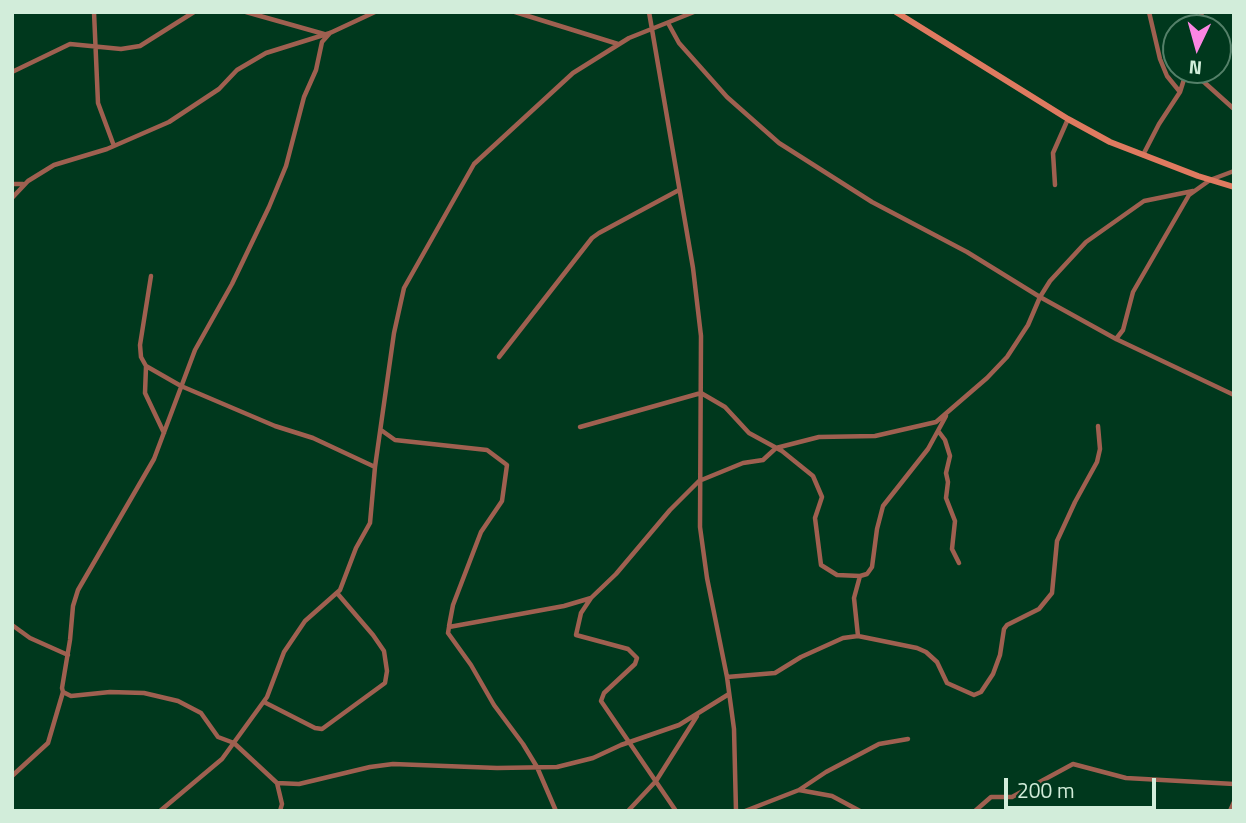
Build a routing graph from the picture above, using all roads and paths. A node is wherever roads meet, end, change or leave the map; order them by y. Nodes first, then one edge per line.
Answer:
1 (94, 12) edge
2 (194, 12) edge
3 (246, 12) edge
4 (375, 12) edge
5 (515, 12) edge
6 (649, 12) edge
7 (694, 12) edge
8 (896, 12) edge
9 (1149, 12) edge
10 (668, 23) junction
11 (651, 30) junction
12 (328, 34) junction
13 (619, 44) junction
14 (97, 47) junction
15 (12, 72) edge
16 (1183, 84) edge
17 (1204, 84) edge
18 (1180, 92) junction
19 (1234, 109) edge
20 (1068, 119) junction
21 (114, 146) junction
22 (1143, 156) junction
23 (1234, 171) edge
24 (1210, 180) junction
25 (12, 184) edge
26 (24, 184) junction
27 (1055, 185) dead end
28 (1234, 187) edge
29 (679, 190) junction
30 (1193, 191) junction
31 (12, 198) edge
32 (151, 276) dead end
33 (1040, 298) junction
34 (1116, 338) junction
35 (499, 357) dead end
36 (146, 366) junction
37 (181, 386) junction
38 (701, 393) junction
39 (1234, 395) edge
40 (947, 414) junction
41 (1098, 426) dead end
42 (580, 427) dead end
43 (380, 430) junction
44 (939, 432) junction
45 (164, 433) junction
46 (776, 448) junction
47 (375, 467) junction
48 (699, 481) junction
49 (959, 563) dead end
50 (860, 576) junction
51 (337, 593) junction
52 (591, 598) junction
53 (12, 625) edge
54 (449, 627) junction
55 (858, 636) junction
56 (68, 655) junction
57 (727, 677) junction
58 (63, 692) junction
59 (729, 695) junction
60 (264, 702) junction
61 (698, 715) junction
62 (908, 739) dead end
63 (234, 743) junction
64 (628, 743) junction
65 (537, 767) junction
66 (12, 776) edge
67 (656, 781) junction
68 (277, 783) junction
69 (1234, 784) edge
70 (799, 790) junction
71 (1234, 802) edge
72 (159, 811) edge
73 (280, 811) edge
74 (556, 811) edge
75 (628, 811) edge
76 (676, 811) edge
77 (736, 811) edge
78 (745, 811) edge
79 (860, 811) edge
80 (975, 811) edge
81 (1230, 811) edge

1 - 14 street
2 - 14 street
3 - 12 street
4 - 12 street
5 - 13 street
6 - 11 street
7 - 10 street
8 - 20 street
9 - 18 street
10 - 11 street
10 - 33 street
11 - 13 street
11 - 29 street
12 - 21 street
12 - 37 street
13 - 43 street
14 - 15 street
14 - 21 street
16 - 18 street
17 - 19 street
18 - 22 street
20 - 22 street
20 - 27 street
21 - 26 street
22 - 24 street
23 - 24 street
24 - 28 street
24 - 30 street
25 - 26 street
26 - 31 street
29 - 35 street
29 - 38 street
30 - 33 street
30 - 34 street
32 - 36 street
33 - 34 street
33 - 40 street
34 - 39 street
36 - 37 street
36 - 45 street
37 - 45 street
37 - 47 street
38 - 42 street
38 - 46 street
38 - 48 street
40 - 44 street
40 - 46 street
41 - 55 street
43 - 47 street
43 - 54 street
44 - 49 street
44 - 50 street
45 - 56 street
46 - 48 street
46 - 50 street
47 - 51 street
48 - 52 street
48 - 57 street
50 - 55 street
51 - 60 street
51 - 60 street
52 - 54 street
52 - 64 street
53 - 56 street
54 - 65 street
55 - 57 street
56 - 58 street
57 - 59 street
58 - 63 street
58 - 66 street
59 - 61 street
59 - 77 street
60 - 63 street
61 - 64 street
61 - 67 street
62 - 70 street
63 - 68 street
63 - 72 street
64 - 65 street
64 - 67 street
65 - 68 street
65 - 74 street
67 - 75 street
67 - 76 street
68 - 73 street
69 - 80 street
70 - 78 street
70 - 79 street
71 - 81 street

